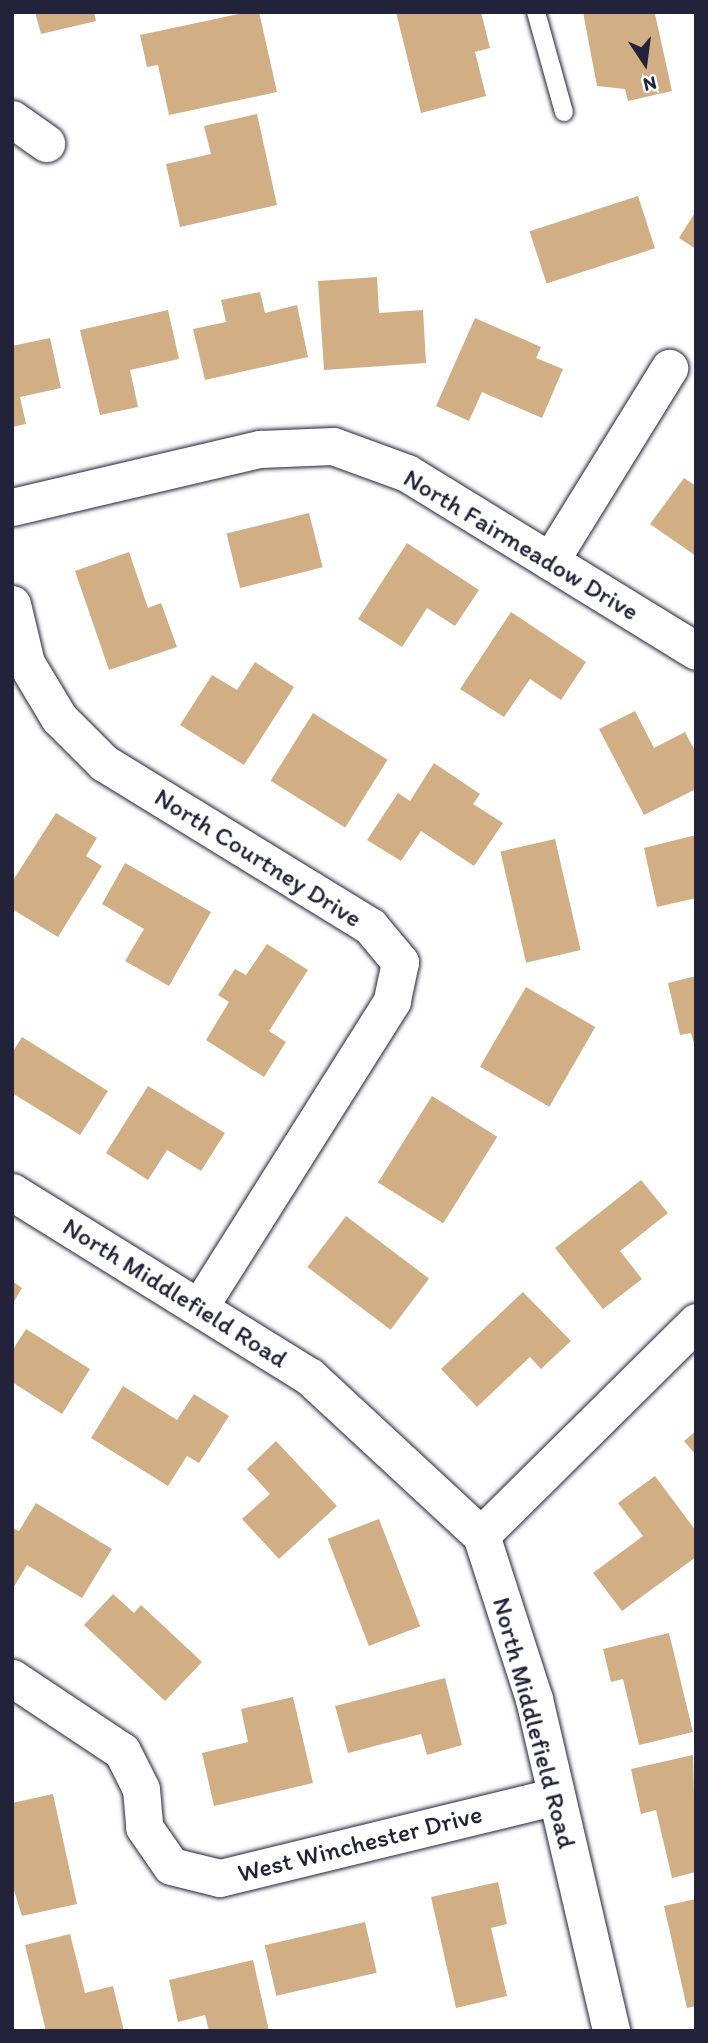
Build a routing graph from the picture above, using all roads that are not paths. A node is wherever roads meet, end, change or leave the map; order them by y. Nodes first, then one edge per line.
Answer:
1 (536, 12) edge
2 (565, 112) dead end
3 (12, 119) edge
4 (46, 143) dead end
5 (669, 368) dead end
6 (12, 508) edge
7 (550, 561) junction
8 (12, 604) edge
9 (696, 651) edge
10 (12, 1192) edge
11 (199, 1307) junction
12 (696, 1322) edge
13 (481, 1535) junction
14 (12, 1678) edge
15 (556, 1796) junction
16 (611, 2031) edge

1 - 2 lane
3 - 4 street
5 - 7 street
6 - 7 street, North Fairmeadow Drive
7 - 9 street, North Fairmeadow Drive
8 - 11 street, North Courtney Drive
10 - 11 street, North Middlefield Road
11 - 13 street, North Middlefield Road
12 - 13 street
13 - 15 street, North Middlefield Road
14 - 15 street, West Winchester Drive
15 - 16 street, North Middlefield Road

